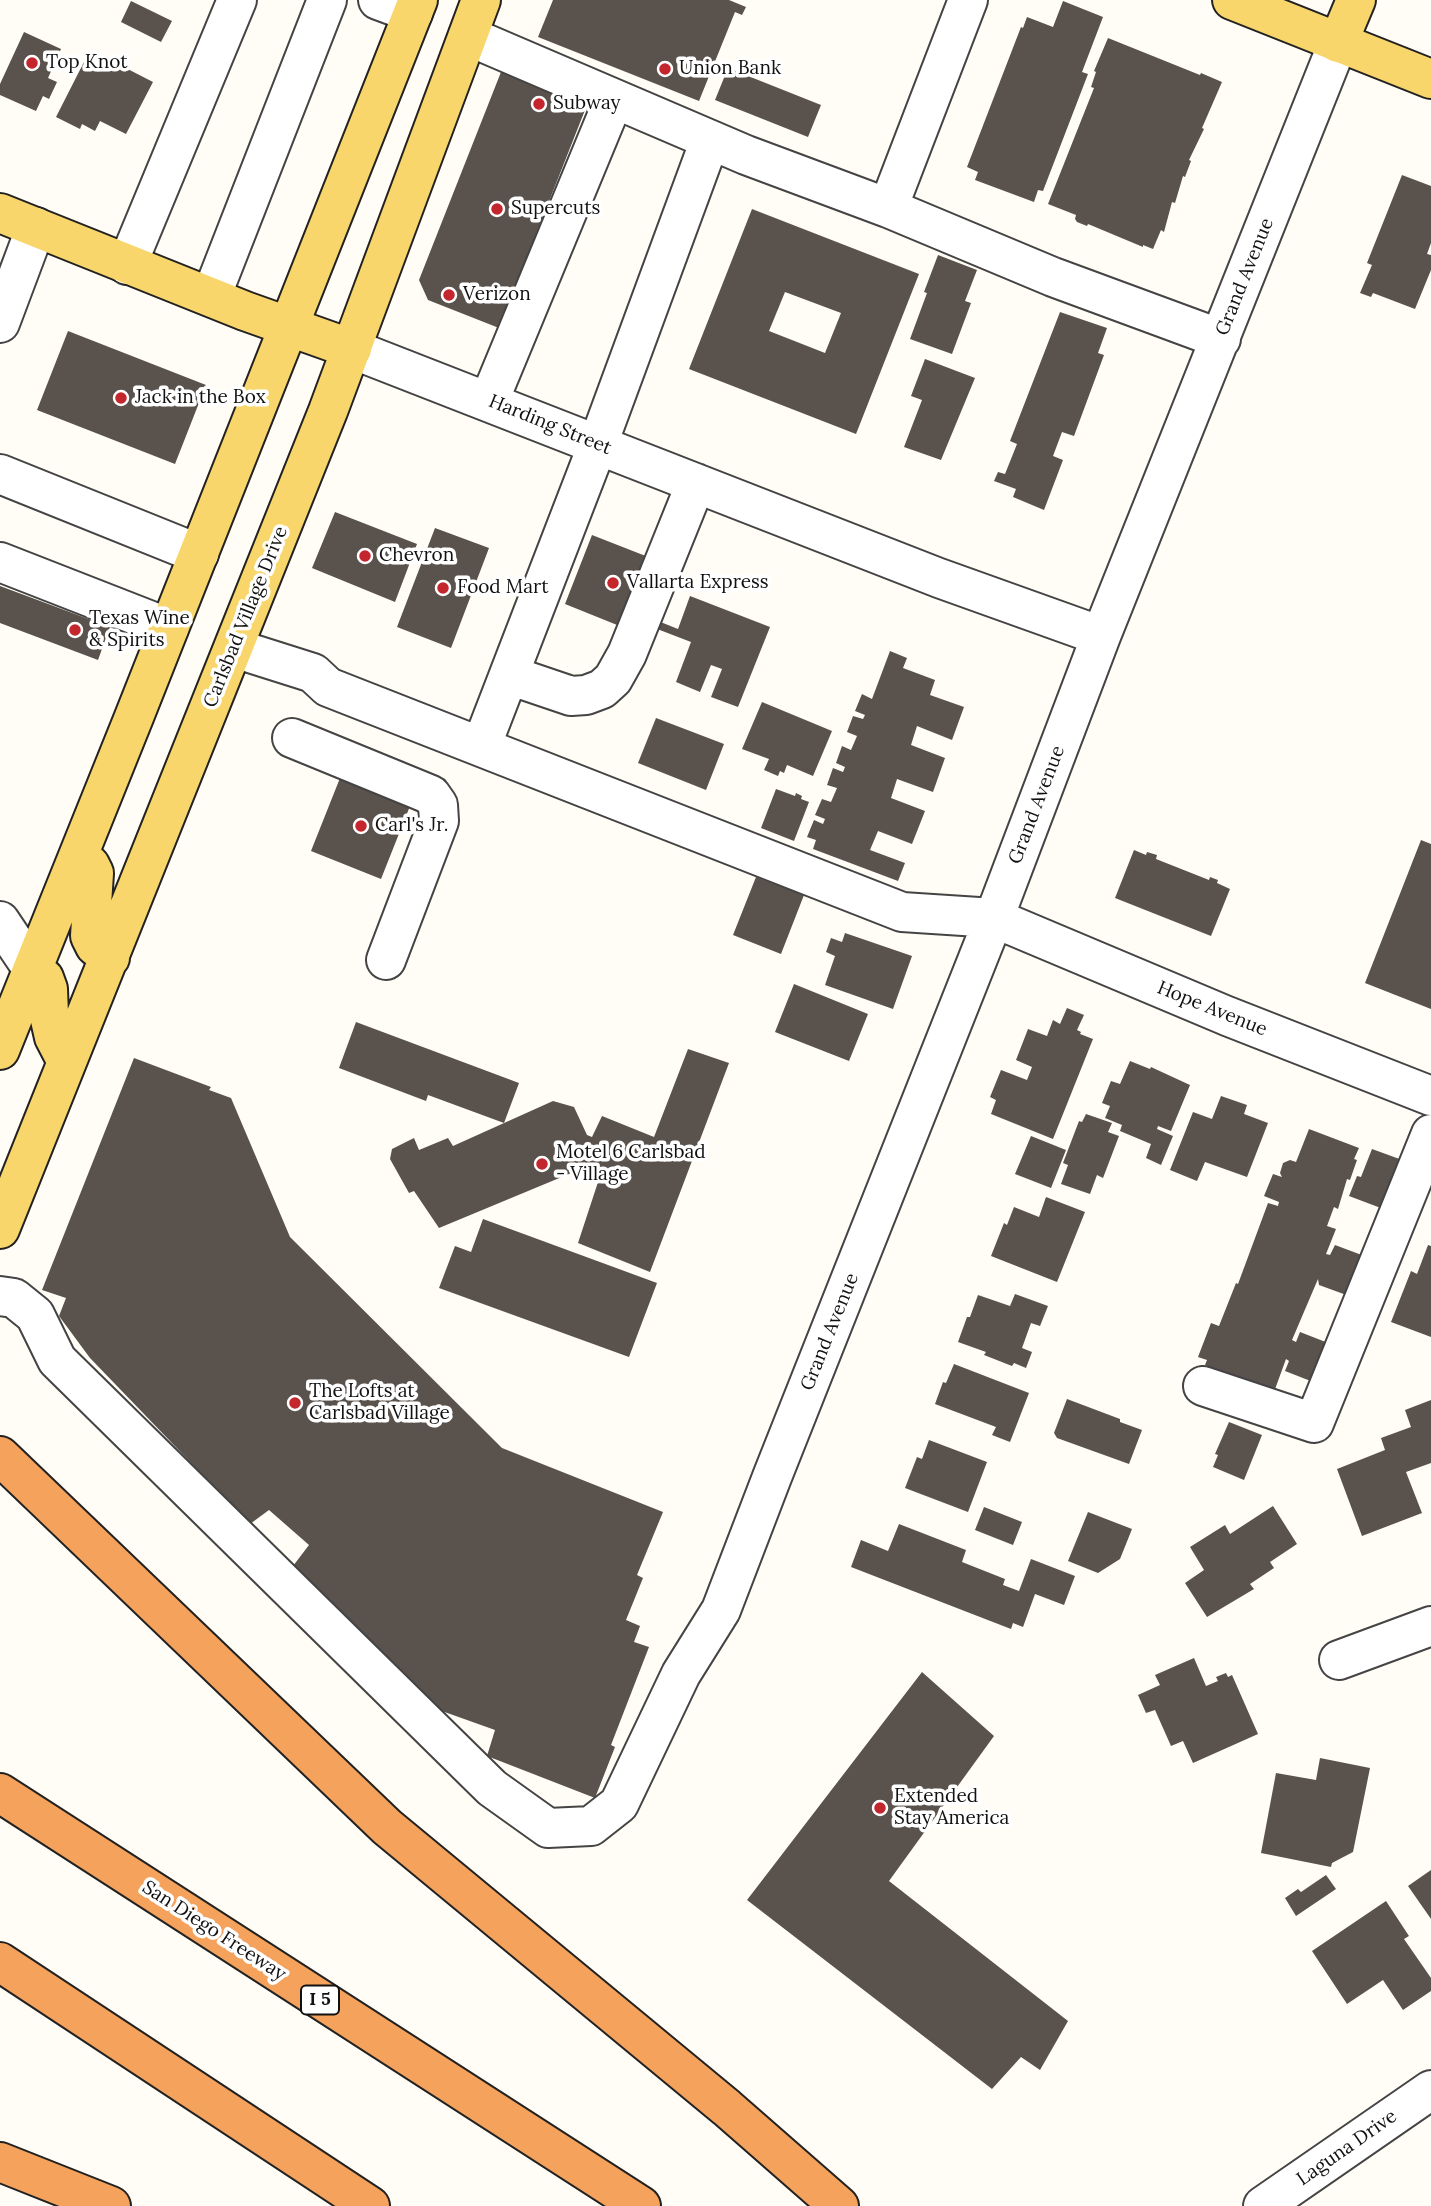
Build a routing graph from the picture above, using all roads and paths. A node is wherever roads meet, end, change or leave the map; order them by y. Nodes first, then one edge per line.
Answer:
1 (237, 0) edge
2 (327, 0) edge
3 (481, 0) edge
4 (968, 0) edge
5 (1232, 0) edge
6 (1356, 0) edge
7 (403, 4) edge
8 (468, 36) junction
9 (1338, 43) junction
10 (1431, 79) edge
11 (614, 99) junction
12 (710, 140) junction
13 (888, 208) junction
14 (0, 213) edge
15 (36, 227) junction
16 (127, 265) junction
17 (211, 298) junction
18 (0, 323) edge
19 (289, 326) junction
20 (1220, 340) junction
21 (352, 349) junction
22 (489, 401) junction
23 (598, 444) junction
24 (0, 474) edge
25 (696, 483) junction
26 (199, 554) junction
27 (0, 562) edge
28 (169, 628) junction
29 (1101, 636) junction
30 (234, 648) junction
31 (509, 674) junction
32 (292, 738) dead end
33 (481, 747) junction
34 (79, 855) junction
35 (994, 918) junction
36 (0, 921) edge
37 (110, 958) junction
38 (386, 960) dead end
39 (17, 966) edge
40 (0, 1050) edge
41 (68, 1062) junction
42 (1431, 1096) edge
43 (1431, 1134) edge
44 (0, 1229) edge
45 (0, 1296) edge
46 (1203, 1386) dead end
47 (0, 1457) edge
48 (1431, 1626) edge
49 (1339, 1660) dead end
50 (0, 1793) edge
51 (0, 1962) edge
52 (1431, 2090) edge
53 (0, 2162) edge
54 (111, 2206) edge
55 (370, 2206) edge
56 (641, 2206) edge
57 (839, 2206) edge
58 (1263, 2206) edge

1 - 16 street
2 - 17 street
3 - 8 main road, Carlsbad Village Drive
4 - 13 street
5 - 9 main road
6 - 9 main road, Grand Avenue
7 - 19 main road
8 - 11 street
8 - 21 main road, Carlsbad Village Drive
9 - 10 main road
9 - 20 street, Grand Avenue
11 - 12 street
11 - 22 street
12 - 13 street
12 - 23 street
13 - 20 street
14 - 15 main road, Harding Street
15 - 16 main road, Harding Street
15 - 18 street
16 - 17 main road, Harding Street
17 - 19 main road, Harding Street
19 - 21 main road, Harding Street
19 - 26 main road
20 - 29 street, Grand Avenue
21 - 22 street, Harding Street
21 - 30 main road, Carlsbad Village Drive
22 - 23 street, Harding Street
23 - 25 street, Harding Street
23 - 31 street
24 - 26 street
25 - 29 street, Harding Street
25 - 31 street
26 - 28 main road
27 - 28 street
28 - 34 main road
29 - 35 street, Grand Avenue
30 - 33 street, Hope Avenue
30 - 37 main road, Carlsbad Village Drive
31 - 33 street
32 - 38 street
33 - 35 street, Hope Avenue
34 - 37 main road
34 - 39 main road
35 - 42 street, Hope Avenue
35 - 45 street, Grand Avenue
36 - 39 street
37 - 41 main road, Carlsbad Village Drive
39 - 40 main road
39 - 41 main road
41 - 44 main road, Carlsbad Village Drive
43 - 46 street
47 - 57 highway
48 - 49 street
50 - 56 highway, San Diego Freeway / I 5
51 - 55 highway
52 - 58 street, Laguna Drive
53 - 54 highway

